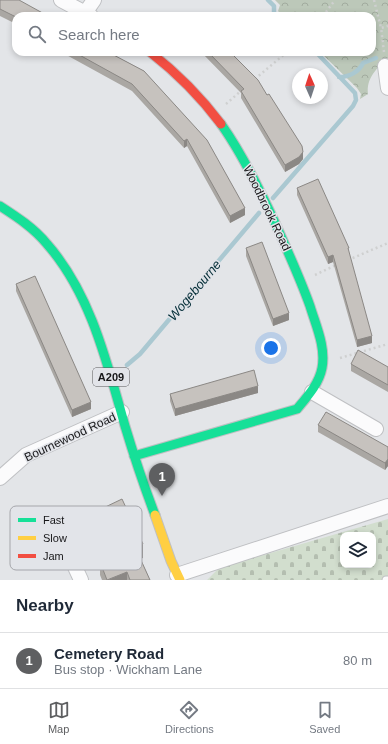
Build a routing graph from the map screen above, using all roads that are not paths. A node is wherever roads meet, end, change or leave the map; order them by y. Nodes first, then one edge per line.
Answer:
1 (61, 0) edge
2 (94, 0) edge
3 (84, 12) edge
4 (89, 12) edge
5 (155, 56) edge
6 (385, 66) road end
7 (388, 88) edge
8 (0, 206) edge
9 (312, 392) junction
10 (122, 412) junction
11 (376, 430) dead end
12 (134, 456) junction
13 (0, 478) edge
14 (388, 506) edge
15 (76, 570) edge
16 (178, 577) edge
17 (81, 580) edge

1 - 3 street
2 - 4 street
5 - 9 street, Woodbrook Road
6 - 7 street
8 - 10 street, A209
9 - 11 street
9 - 12 street, Woodbrook Road
10 - 12 street, A209
10 - 13 street, Bournewood Road
12 - 16 street, A209
14 - 16 street
15 - 17 street

